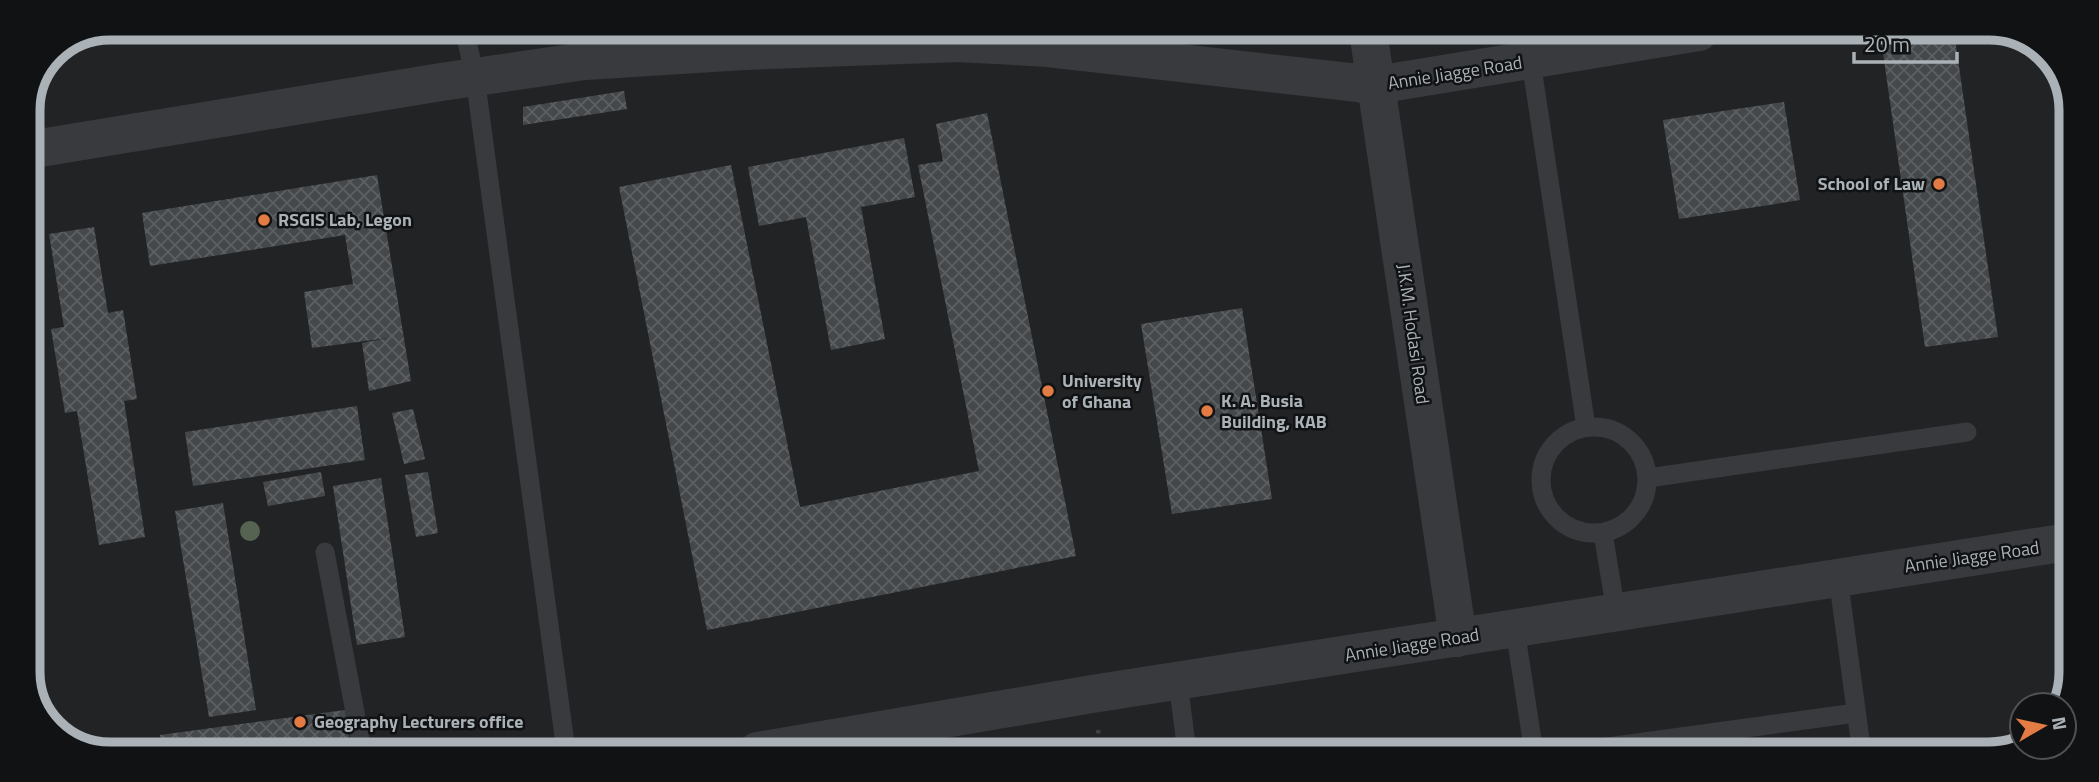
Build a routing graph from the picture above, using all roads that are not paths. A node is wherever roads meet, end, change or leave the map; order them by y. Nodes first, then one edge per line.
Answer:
1 (467, 40) edge
2 (1369, 40) edge
3 (1653, 40) edge
4 (1531, 61) junction
5 (475, 77) junction
6 (1376, 85) junction
7 (40, 148) edge
8 (1586, 427) junction
9 (1967, 432) dead end
10 (1648, 478) junction
11 (1602, 533) junction
12 (2059, 543) edge
13 (325, 552) dead end
14 (1838, 577) junction
15 (1616, 612) junction
16 (1515, 629) junction
17 (1458, 638) junction
18 (1178, 682) junction
19 (1856, 713) junction
20 (361, 742) edge
21 (565, 742) edge
22 (812, 742) edge
23 (1186, 742) edge
24 (1532, 742) edge
25 (1644, 742) edge
26 (1860, 742) edge

1 - 5 lane
2 - 6 street, J.K.M. Hodasi Road
3 - 4 street, Annie Jiagge Road
4 - 6 street, Annie Jiagge Road
4 - 8 lane
5 - 6 street, Annie Jiagge Road
5 - 7 street, Annie Jiagge Road
5 - 21 lane
6 - 17 street, J.K.M. Hodasi Road
8 - 10 lane
8 - 11 lane
9 - 10 lane
10 - 11 lane
11 - 15 lane
12 - 14 street, Annie Jiagge Road
13 - 20 lane
14 - 15 street, Annie Jiagge Road
14 - 19 lane
15 - 16 street, Annie Jiagge Road
16 - 17 street, Annie Jiagge Road
16 - 24 lane
17 - 18 street, Annie Jiagge Road
18 - 22 street, Annie Jiagge Road
18 - 23 lane
19 - 25 lane
19 - 26 lane

